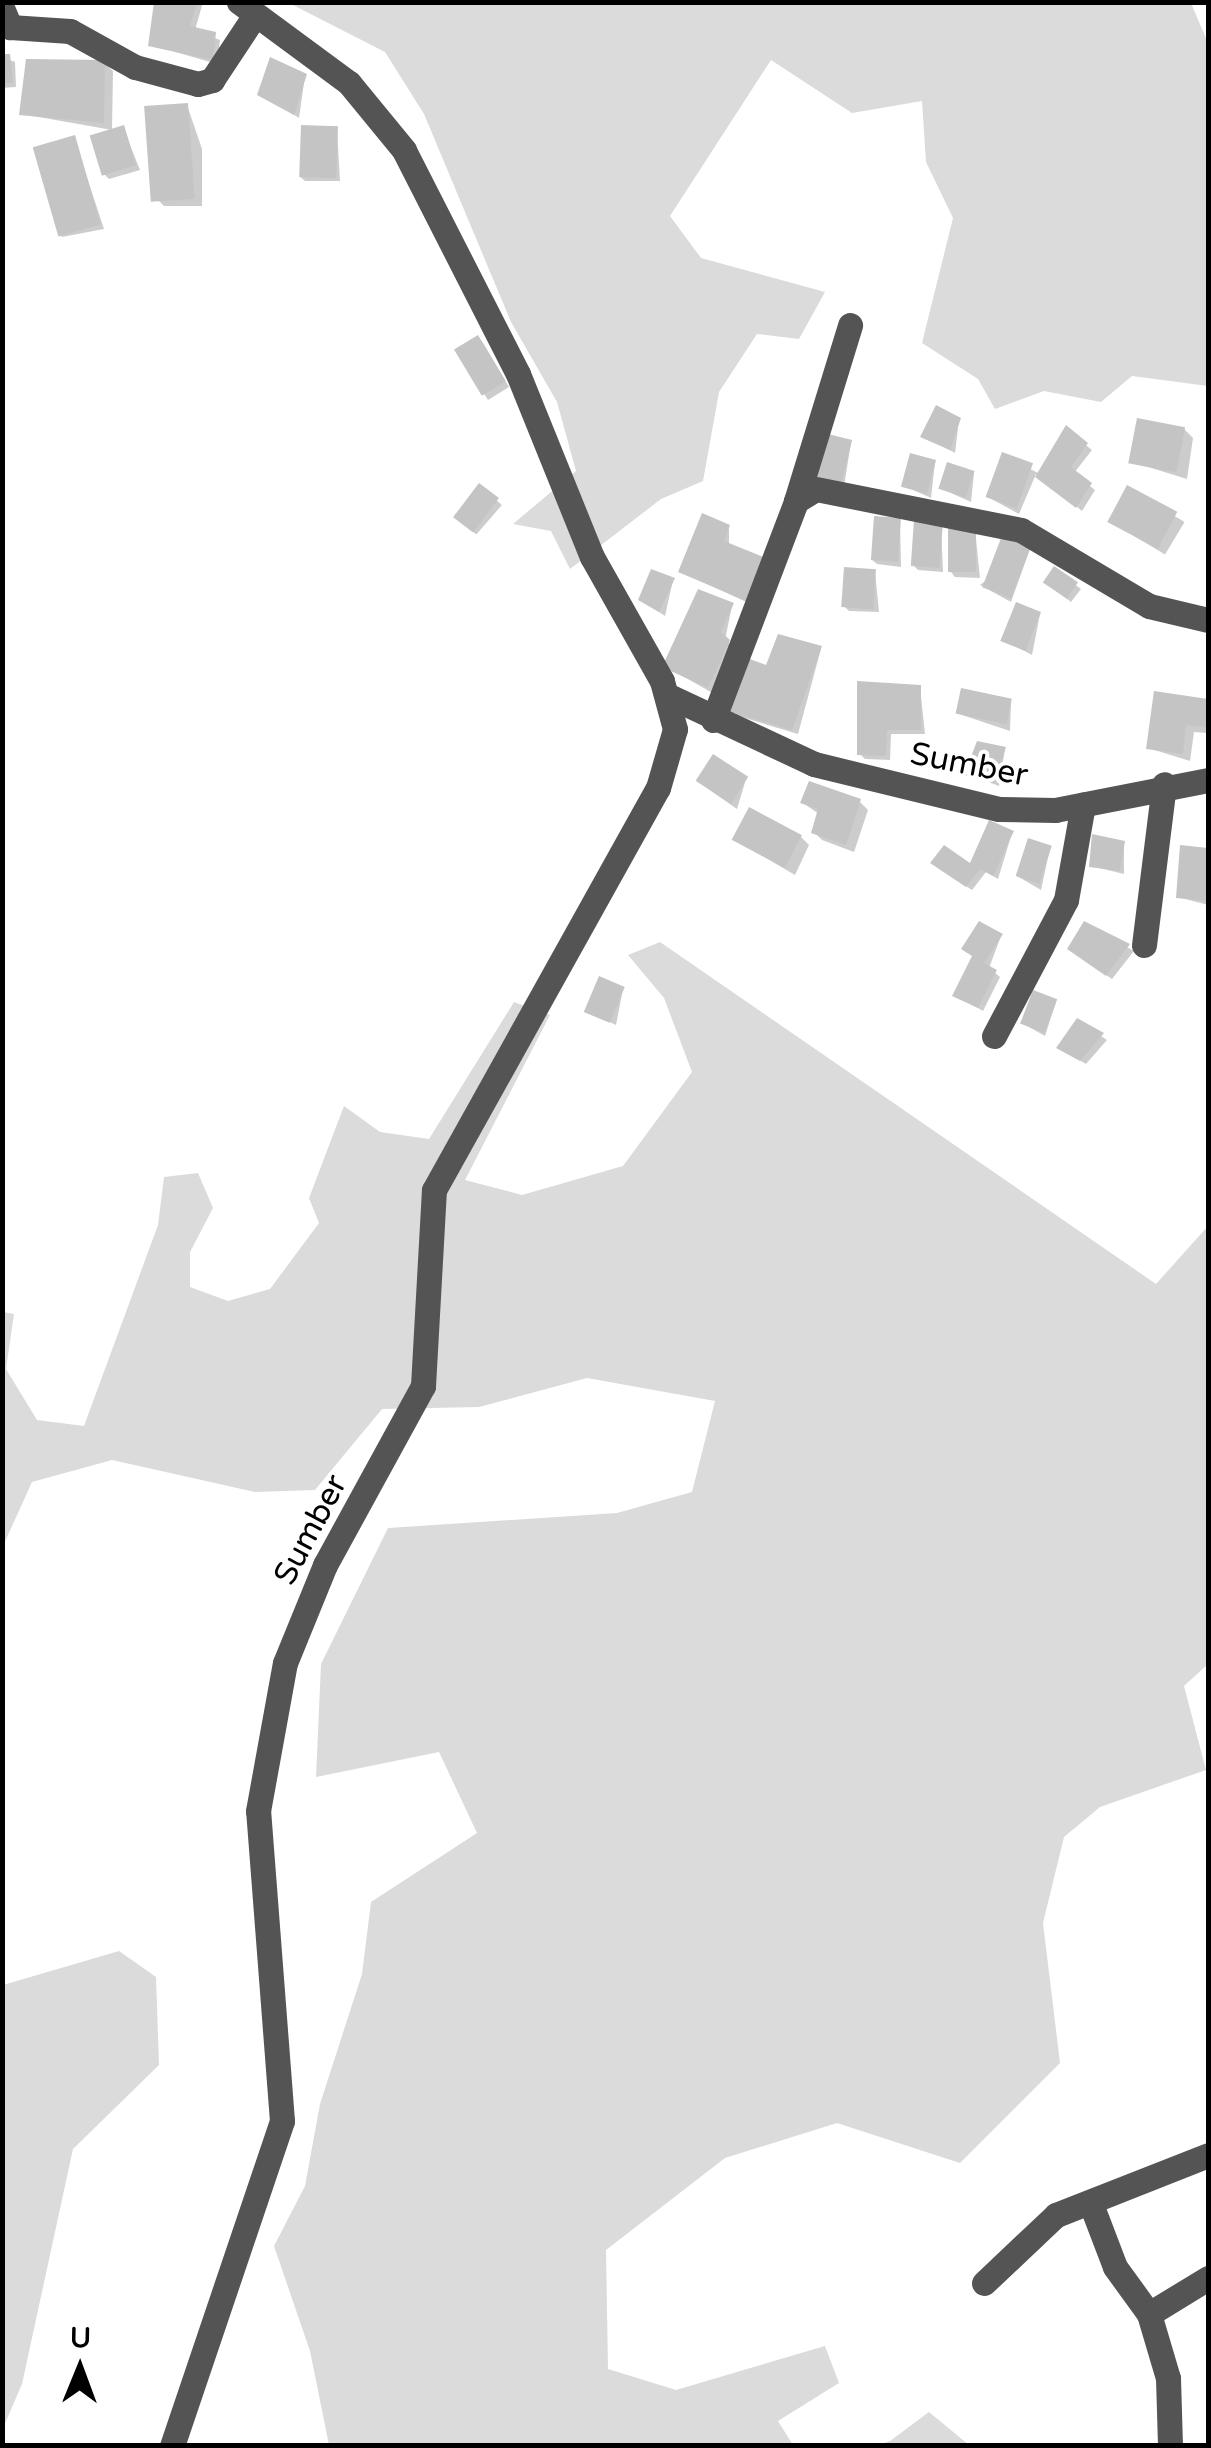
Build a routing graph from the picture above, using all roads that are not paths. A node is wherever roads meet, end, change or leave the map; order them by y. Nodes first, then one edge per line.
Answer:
1 (2, 8) edge
2 (247, 8) edge
3 (850, 325) dead end
4 (796, 501) junction
5 (1208, 620) edge
6 (669, 696) junction
7 (713, 720) junction
8 (1208, 780) edge
9 (1164, 784) junction
10 (1083, 804) junction
11 (1144, 945) dead end
12 (994, 1036) dead end
13 (1208, 2155) edge
14 (1091, 2204) junction
15 (1208, 2278) edge
16 (984, 2283) dead end
17 (1150, 2314) junction
18 (172, 2446) edge
19 (1170, 2446) edge

1 - 2 street
2 - 6 street
3 - 4 street
4 - 5 street
4 - 7 street
6 - 7 street, Sumber
6 - 18 street, Sumber
7 - 10 street, Sumber
8 - 9 street, Sumber
9 - 10 street, Sumber
9 - 11 street
10 - 12 street
13 - 14 street
14 - 16 street
14 - 17 street
15 - 17 street
17 - 19 street

